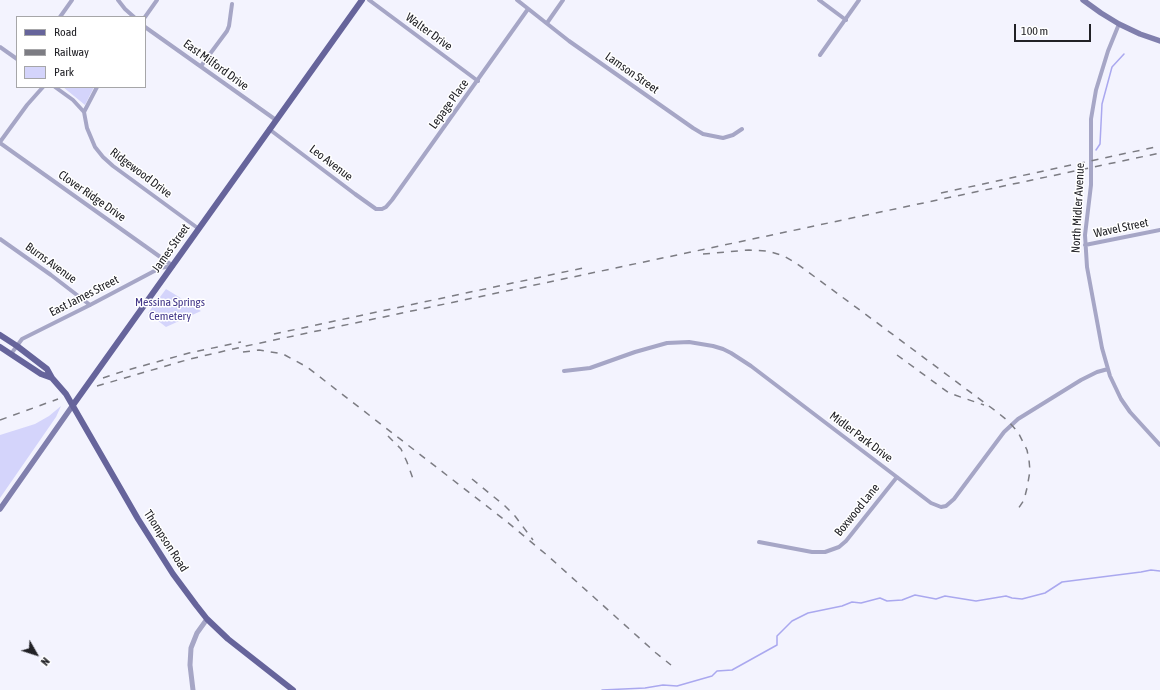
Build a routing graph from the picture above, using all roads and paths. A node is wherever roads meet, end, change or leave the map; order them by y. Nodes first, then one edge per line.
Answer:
1 (72, 0) edge
2 (118, 0) edge
3 (157, 0) edge
4 (362, 0) edge
5 (369, 0) edge
6 (517, 0) edge
7 (563, 0) edge
8 (819, 0) edge
9 (859, 0) edge
10 (1083, 0) edge
11 (232, 4) dead end
12 (528, 9) junction
13 (61, 16) edge
14 (133, 16) edge
15 (146, 16) edge
16 (846, 20) junction
17 (547, 23) junction
18 (1119, 24) junction
19 (146, 27) edge
20 (1160, 41) edge
21 (0, 47) edge
22 (820, 56) dead end
23 (16, 58) edge
24 (201, 66) junction
25 (478, 81) junction
26 (43, 88) edge
27 (56, 88) edge
28 (96, 88) edge
29 (84, 112) junction
30 (276, 120) junction
31 (269, 129) junction
32 (742, 129) dead end
33 (0, 143) edge
34 (382, 209) joint
35 (198, 229) junction
36 (1160, 230) edge
37 (0, 239) edge
38 (1086, 245) junction
39 (172, 266) junction
40 (90, 305) junction
41 (0, 335) edge
42 (17, 346) junction
43 (0, 347) edge
44 (12, 354) junction
45 (1108, 369) junction
46 (564, 371) dead end
47 (52, 378) junction
48 (73, 405) junction
49 (1160, 445) edge
50 (897, 477) junction
51 (0, 509) edge
52 (759, 542) dead end
53 (207, 618) junction
54 (193, 690) edge
55 (292, 690) edge

1 - 13 street
2 - 14 street
3 - 15 street
4 - 30 main road, James Street
5 - 25 street, Walter Drive
6 - 12 street, Lamson Street
7 - 17 street
8 - 16 street
9 - 16 street
10 - 18 main road
11 - 24 street
12 - 17 street, Lamson Street
12 - 25 street, Lepage Place
16 - 22 street
17 - 32 street, Lamson Street
18 - 20 main road
18 - 38 street, North Midler Avenue
19 - 24 street, East Milford Drive
21 - 23 street
24 - 30 street, East Milford Drive
25 - 34 street, Lepage Place
26 - 33 street
27 - 29 street
28 - 29 street
29 - 35 street, Ridgewood Drive
30 - 31 main road, James Street
31 - 34 street, Leo Avenue
31 - 35 main road, James Street
33 - 39 street, Clover Ridge Drive
35 - 39 main road, James Street
36 - 38 street, Wavel Street
37 - 40 street, Burns Avenue
38 - 45 street, North Midler Avenue
39 - 40 street, East James Street
39 - 48 main road, James Street
40 - 42 street, East James Street
41 - 42 main road, Thompson Road
42 - 44 street, East James Street
42 - 47 main road, Thompson Road
43 - 44 main road, Thompson Road
44 - 47 main road, Thompson Road
45 - 49 street, North Midler Avenue
45 - 50 street, Midler Park Drive
46 - 50 street, Midler Park Drive
47 - 48 main road, Thompson Road
48 - 51 main road, James Street
48 - 53 main road, Thompson Road
50 - 52 street, Boxwood Lane
53 - 54 street
53 - 55 main road, Thompson Road

